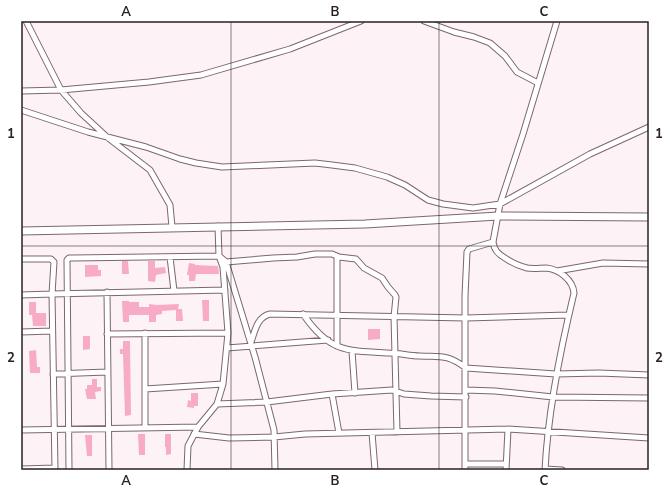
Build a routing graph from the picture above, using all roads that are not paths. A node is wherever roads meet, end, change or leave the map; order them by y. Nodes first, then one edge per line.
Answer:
1 (26, 21) edge
2 (361, 21) edge
3 (424, 21) edge
4 (557, 21) edge
5 (538, 83) junction
6 (61, 90) junction
7 (21, 91) edge
8 (21, 110) edge
9 (649, 127) edge
10 (107, 137) junction
11 (500, 204) junction
12 (498, 216) junction
13 (649, 217) edge
14 (218, 226) junction
15 (172, 228) junction
16 (21, 231) edge
17 (493, 242) junction
18 (219, 256) junction
19 (337, 256) junction
20 (170, 257) junction
21 (21, 259) edge
22 (226, 262) junction
23 (649, 264) edge
24 (556, 271) junction
25 (225, 290) junction
26 (174, 291) junction
27 (107, 292) junction
28 (67, 293) junction
29 (52, 294) junction
30 (21, 295) edge
31 (303, 314) junction
32 (337, 315) junction
33 (568, 315) junction
34 (394, 317) junction
35 (466, 318) junction
36 (21, 332) edge
37 (52, 332) junction
38 (144, 333) junction
39 (228, 333) junction
40 (107, 334) junction
41 (328, 340) junction
42 (251, 345) junction
43 (337, 346) junction
44 (227, 348) junction
45 (352, 351) junction
46 (395, 353) junction
47 (466, 368) junction
48 (107, 372) junction
49 (68, 373) junction
50 (53, 374) junction
51 (556, 374) junction
52 (649, 375) edge
53 (223, 384) junction
54 (145, 389) junction
55 (395, 390) junction
56 (466, 390) junction
57 (355, 393) junction
58 (332, 394) junction
59 (466, 397) junction
60 (553, 397) junction
61 (649, 398) edge
62 (267, 402) junction
63 (217, 404) junction
64 (145, 427) junction
65 (198, 427) junction
66 (54, 428) junction
67 (69, 428) junction
68 (108, 428) junction
69 (508, 429) junction
70 (21, 430) edge
71 (465, 430) junction
72 (548, 431) junction
73 (397, 432) junction
74 (340, 433) junction
75 (372, 433) junction
76 (194, 434) junction
77 (274, 437) junction
78 (649, 438) edge
79 (506, 464) junction
80 (465, 467) edge
81 (21, 468) edge
82 (55, 469) edge
83 (545, 469) edge
84 (69, 470) edge
85 (109, 470) edge
86 (187, 470) edge
87 (275, 470) edge
88 (375, 470) edge
89 (506, 470) edge
90 (562, 470) edge

1 - 6 street
2 - 6 street
3 - 5 street
4 - 5 street
5 - 11 street
6 - 7 street
6 - 10 street
8 - 10 street
9 - 11 street
10 - 11 street
10 - 15 street
11 - 12 street
12 - 13 main road
12 - 14 main road
12 - 17 street
14 - 15 main road
14 - 18 street
15 - 16 main road
17 - 24 street
17 - 35 street
18 - 20 street
18 - 22 street
18 - 25 street
19 - 22 street
19 - 32 street
19 - 34 street
20 - 26 street
20 - 28 street
21 - 29 street
22 - 42 street
23 - 24 street
24 - 33 street
25 - 26 street
25 - 39 street
26 - 27 street
27 - 28 street
27 - 40 street
28 - 29 street
28 - 49 street
29 - 30 street
29 - 37 street
31 - 32 street
31 - 41 street
31 - 42 street
32 - 34 street
32 - 43 street
33 - 35 street
33 - 51 street
34 - 35 street
34 - 46 street
35 - 47 street
36 - 37 street
37 - 50 street
38 - 39 street
38 - 40 street
38 - 54 street
39 - 44 street
40 - 48 street
41 - 42 street
41 - 43 street
42 - 44 street
42 - 62 street
43 - 45 street
44 - 53 street
45 - 46 street
45 - 57 street
46 - 47 street
46 - 55 street
47 - 51 street
47 - 56 street
48 - 49 street
48 - 68 street
49 - 50 street
49 - 67 street
50 - 66 street
51 - 52 street
51 - 60 street
53 - 54 street
53 - 63 street
54 - 64 street
55 - 57 street
55 - 59 street
55 - 73 street
56 - 59 street
56 - 60 street
57 - 58 street
58 - 62 street
58 - 74 street
59 - 71 street
60 - 61 street
60 - 72 street
62 - 63 street
62 - 77 street
63 - 65 street
64 - 65 street
64 - 68 street
65 - 76 street
66 - 67 street
66 - 70 street
66 - 82 street
67 - 68 street
67 - 84 street
68 - 85 street
69 - 71 street
69 - 72 street
69 - 79 street
71 - 73 street
71 - 80 street
72 - 78 street
72 - 83 street
73 - 75 street
74 - 75 street
74 - 77 street
75 - 88 street
76 - 77 street
76 - 86 street
77 - 87 street
79 - 80 street
79 - 89 street
81 - 82 street
83 - 90 street

